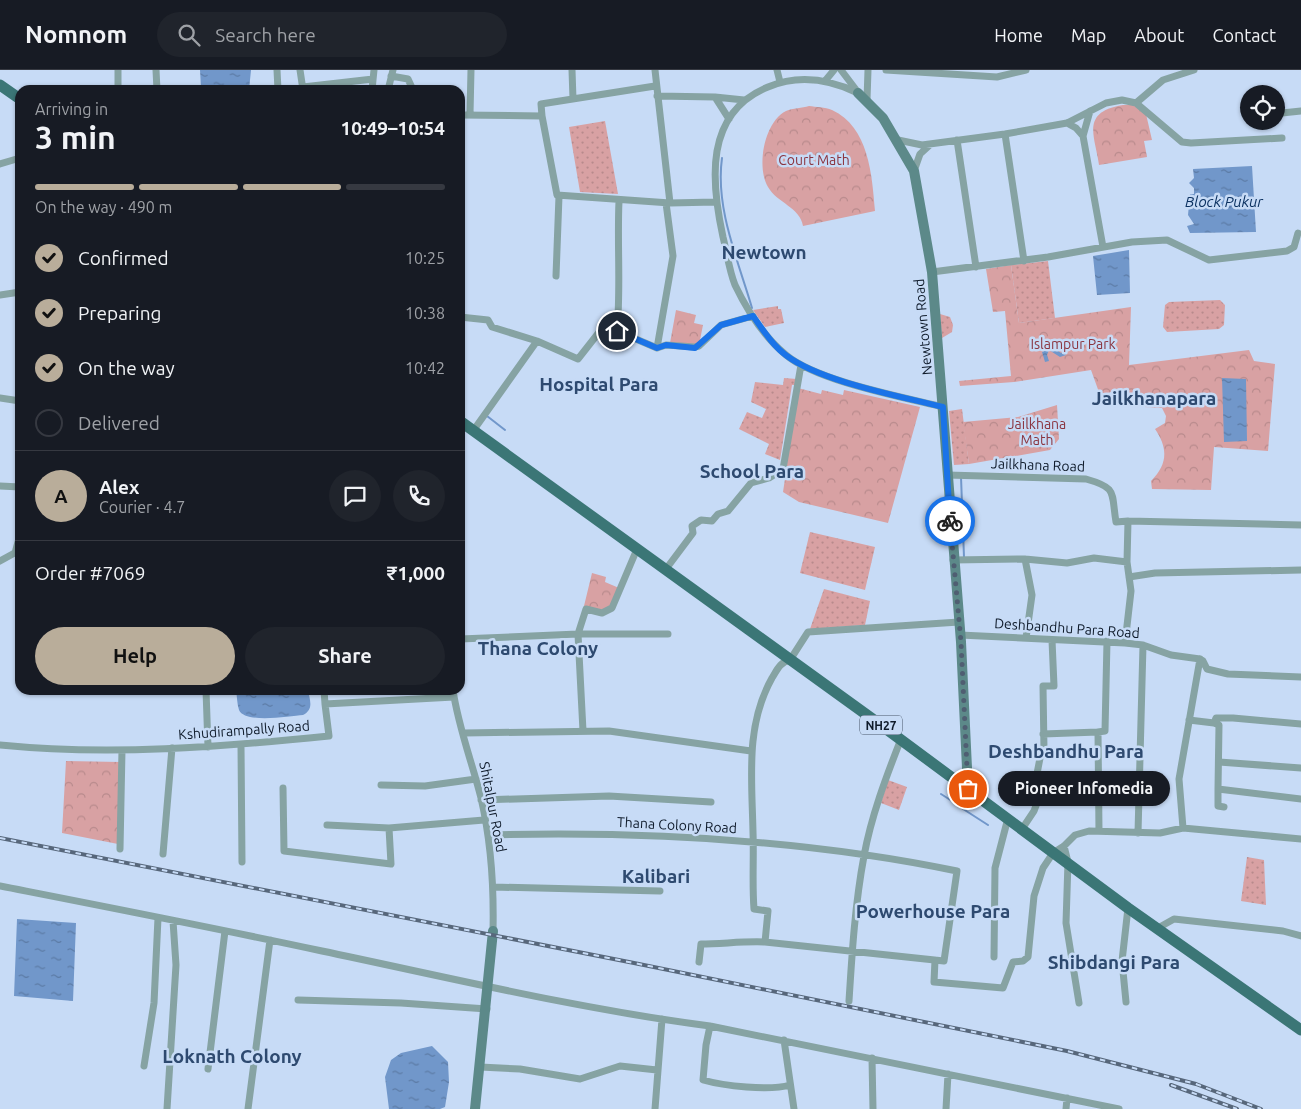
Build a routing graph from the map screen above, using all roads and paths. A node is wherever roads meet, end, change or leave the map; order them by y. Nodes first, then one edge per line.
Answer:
1 (118, 70) edge
2 (156, 70) edge
3 (277, 70) edge
4 (300, 70) edge
5 (374, 70) edge
6 (471, 70) edge
7 (572, 70) edge
8 (655, 70) edge
9 (777, 70) edge
10 (834, 70) edge
11 (841, 70) edge
12 (868, 70) edge
13 (886, 70) edge
14 (1026, 70) edge
15 (1194, 70) edge
16 (956, 72) edge
17 (392, 73) edge
18 (996, 73) edge
19 (373, 79) junction
20 (825, 81) junction
21 (780, 82) junction
22 (0, 85) edge
23 (118, 85) edge
24 (157, 85) edge
25 (278, 85) edge
26 (302, 85) edge
27 (331, 85) edge
28 (372, 85) edge
29 (411, 85) edge
30 (655, 86) junction
31 (858, 93) junction
32 (15, 96) edge
33 (657, 96) junction
34 (716, 97) junction
35 (573, 99) junction
36 (744, 100) junction
37 (868, 100) junction
38 (1136, 103) junction
39 (1301, 111) edge
40 (1090, 112) junction
41 (1285, 113) edge
42 (465, 114) edge
43 (470, 114) junction
44 (542, 116) junction
45 (729, 119) junction
46 (1067, 123) junction
47 (1005, 134) junction
48 (1083, 136) junction
49 (1282, 138) dead end
50 (898, 140) junction
51 (957, 140) junction
52 (931, 144) junction
53 (15, 160) edge
54 (0, 164) edge
55 (914, 172) junction
56 (559, 196) junction
57 (619, 201) junction
58 (715, 202) junction
59 (668, 203) junction
60 (1298, 233) dead end
61 (1103, 247) junction
62 (1024, 261) junction
63 (976, 267) junction
64 (932, 272) junction
65 (556, 276) dead end
66 (15, 293) edge
67 (0, 295) edge
68 (753, 316) junction
69 (465, 318) edge
70 (617, 331) junction
71 (538, 341) junction
72 (657, 348) junction
73 (802, 364) junction
74 (0, 398) edge
75 (15, 400) edge
76 (943, 407) junction
77 (465, 425) edge
78 (474, 431) junction
79 (947, 476) junction
80 (0, 486) edge
81 (15, 487) edge
82 (1128, 521) junction
83 (1301, 525) edge
84 (637, 548) junction
85 (15, 553) edge
86 (1025, 559) junction
87 (953, 560) junction
88 (0, 561) edge
89 (1127, 562) junction
90 (666, 569) junction
91 (1301, 570) edge
92 (1128, 577) junction
93 (959, 622) junction
94 (578, 634) junction
95 (668, 634) dead end
96 (960, 634) junction
97 (1026, 638) junction
98 (465, 639) edge
99 (1052, 640) junction
100 (1107, 641) junction
101 (1125, 642) junction
102 (1143, 645) junction
103 (1200, 659) junction
104 (790, 660) junction
105 (1301, 677) edge
106 (206, 695) edge
107 (324, 695) edge
108 (441, 695) edge
109 (454, 695) edge
110 (325, 704) junction
111 (1189, 720) junction
112 (1214, 723) junction
113 (1301, 724) edge
114 (583, 731) junction
115 (1098, 732) junction
116 (464, 733) junction
117 (1043, 734) junction
118 (901, 740) junction
119 (0, 745) edge
120 (241, 745) junction
121 (208, 747) junction
122 (172, 748) junction
123 (122, 750) junction
124 (751, 751) junction
125 (1219, 762) junction
126 (1301, 768) edge
127 (476, 779) junction
128 (381, 785) dead end
129 (283, 788) dead end
130 (968, 789) junction
131 (1218, 789) junction
132 (1301, 799) edge
133 (481, 800) junction
134 (711, 802) dead end
135 (1224, 807) dead end
136 (1008, 818) junction
137 (484, 820) junction
138 (328, 825) dead end
139 (389, 828) junction
140 (1183, 828) junction
141 (1022, 829) junction
142 (1099, 831) junction
143 (1138, 833) junction
144 (488, 835) junction
145 (1301, 839) edge
146 (753, 842) junction
147 (1064, 846) junction
148 (120, 849) dead end
149 (1053, 852) junction
150 (164, 854) dead end
151 (864, 855) junction
152 (242, 862) dead end
153 (1068, 862) junction
154 (0, 886) edge
155 (494, 887) junction
156 (660, 891) dead end
157 (1128, 908) junction
158 (158, 918) junction
159 (173, 921) junction
160 (1158, 928) junction
161 (225, 931) junction
162 (494, 931) joint
163 (1301, 936) edge
164 (270, 940) junction
165 (765, 942) junction
166 (852, 951) junction
167 (994, 957) dead end
168 (935, 960) junction
169 (699, 962) dead end
170 (489, 987) junction
171 (298, 1000) dead end
172 (849, 1001) dead end
173 (1126, 1002) dead end
174 (1079, 1003) dead end
175 (487, 1009) junction
176 (662, 1020) junction
177 (710, 1026) junction
178 (1301, 1030) edge
179 (784, 1040) junction
180 (872, 1058) junction
181 (144, 1066) dead end
182 (480, 1067) junction
183 (208, 1069) dead end
184 (657, 1070) junction
185 (948, 1074) junction
186 (790, 1085) junction
187 (1067, 1098) junction
188 (167, 1109) edge
189 (248, 1109) edge
190 (475, 1109) edge
191 (655, 1109) edge
192 (794, 1109) edge
193 (873, 1109) edge
194 (946, 1109) edge
195 (1066, 1109) edge
196 (1119, 1109) edge

1 - 23 street
2 - 24 street
3 - 25 street
4 - 26 street
5 - 19 street
6 - 43 street
7 - 35 street
8 - 30 street
9 - 21 street
10 - 20 street
11 - 31 street
12 - 37 street
13 - 16 street
14 - 18 street
15 - 38 street
16 - 18 street
17 - 29 street
19 - 27 street
19 - 28 street
20 - 21 street
20 - 31 street
21 - 36 street
22 - 32 main road
30 - 33 street
30 - 35 street
31 - 37 street, Newtown Road
33 - 34 street
33 - 59 street
34 - 36 street
34 - 45 street
35 - 44 street
36 - 45 street
37 - 50 street, Newtown Road
38 - 40 street
38 - 49 street
39 - 41 street
40 - 46 street
40 - 48 street
42 - 43 street
43 - 44 street
44 - 56 street
45 - 58 street
46 - 47 street
46 - 48 street
47 - 51 street
47 - 62 street
48 - 61 street
50 - 52 street
50 - 55 street, Newtown Road
51 - 52 street
51 - 63 street
52 - 55 street
53 - 54 street
55 - 64 street, Newtown Road
56 - 57 street
56 - 65 street
57 - 59 street
57 - 70 street
58 - 59 street
58 - 68 street
59 - 72 street
60 - 61 street
61 - 62 street
62 - 63 street
63 - 64 street
64 - 76 street, Newtown Road
66 - 67 street
68 - 72 street
68 - 73 street
69 - 71 street
70 - 71 street
70 - 72 street
71 - 78 street
73 - 76 street
73 - 90 street
74 - 75 street
76 - 79 street, Newtown Road
77 - 78 main road, NH27
78 - 84 main road, NH27
79 - 82 street, Jailkhana Road
79 - 87 street, Newtown Road
80 - 81 street
82 - 83 street
82 - 89 street
84 - 90 main road, NH27
84 - 94 street
85 - 88 street
86 - 87 street
86 - 89 street
86 - 97 street
87 - 93 street, Newtown Road
89 - 92 street
90 - 104 main road, NH27
91 - 92 street
92 - 101 street
93 - 96 street, Newtown Road
93 - 104 street
94 - 95 street
94 - 98 street
94 - 114 street
96 - 97 street, Deshbandhu Para Road
96 - 130 street, Newtown Road
97 - 99 street, Deshbandhu Para Road
99 - 100 street, Deshbandhu Para Road
99 - 117 street
100 - 101 street, Deshbandhu Para Road
100 - 115 street
101 - 102 street, Deshbandhu Para Road
102 - 103 street, Deshbandhu Para Road
102 - 143 street
103 - 105 street
103 - 111 street
104 - 118 main road, NH27
104 - 124 street
106 - 121 street
107 - 110 street
108 - 110 street
109 - 116 street, Shitalpur Road
110 - 120 street, Kshudirampally Road
111 - 112 street
111 - 140 street
112 - 113 street
112 - 125 street
114 - 116 street
114 - 124 street
115 - 117 street
115 - 142 street
116 - 127 street, Shitalpur Road
117 - 141 street
118 - 130 main road, NH27
118 - 151 street
119 - 123 street, Kshudirampally Road
120 - 121 street, Kshudirampally Road
120 - 152 street
121 - 122 street, Kshudirampally Road
122 - 123 street, Kshudirampally Road
122 - 150 street
123 - 148 street
124 - 146 street
125 - 126 street
125 - 131 street
127 - 128 street
127 - 133 street, Shitalpur Road
129 - 139 street
130 - 136 main road, NH27
131 - 132 street
131 - 135 street
133 - 134 street
133 - 137 street, Shitalpur Road
136 - 141 main road, NH27
136 - 167 street
137 - 139 street
137 - 144 street, Shitalpur Road
138 - 139 street
140 - 143 street
140 - 145 street
141 - 149 main road, NH27
142 - 143 street
142 - 147 street
144 - 146 street, Thana Colony Road
144 - 155 street, Shitalpur Road
146 - 151 street, Thana Colony Road
146 - 165 street
147 - 149 street
147 - 153 street
149 - 153 main road, NH27
149 - 168 street
151 - 166 street
151 - 168 street, Thana Colony Road
153 - 157 main road, NH27
153 - 174 street
154 - 158 street
155 - 156 street
155 - 162 street, Shitalpur Road
157 - 160 main road, NH27
157 - 173 street
158 - 159 street
158 - 181 street
159 - 161 street
159 - 188 street
160 - 163 street
160 - 178 main road, NH27
161 - 164 street
161 - 183 street
162 - 170 street
164 - 170 street
164 - 189 street
165 - 166 street
165 - 169 street
166 - 168 street
166 - 172 street
170 - 175 street
170 - 176 street
171 - 175 street
175 - 182 street
176 - 177 street
176 - 184 street
177 - 179 street
177 - 186 street
179 - 180 street
179 - 186 street
180 - 185 street
180 - 193 street
182 - 184 street
182 - 190 street
184 - 191 street
185 - 187 street
185 - 194 street
186 - 192 street
187 - 195 street
187 - 196 street

